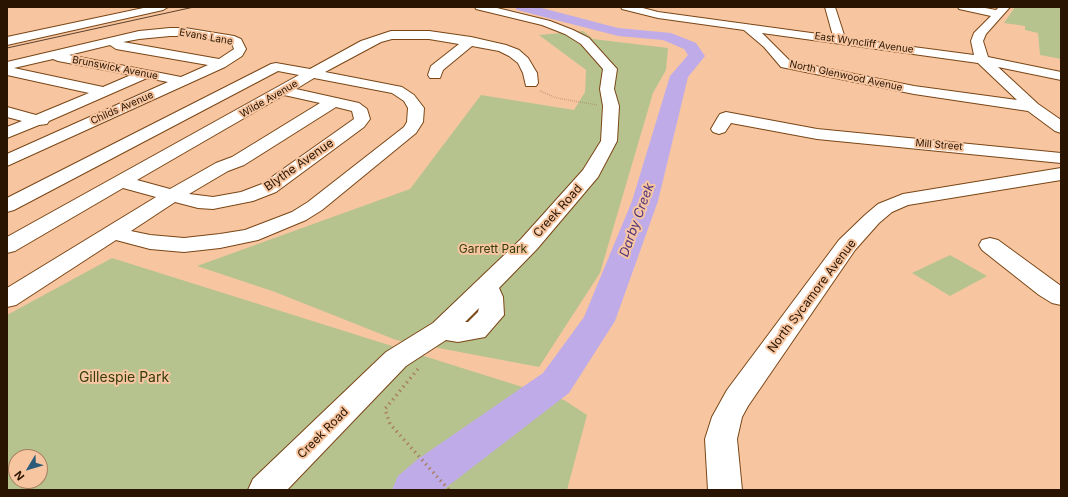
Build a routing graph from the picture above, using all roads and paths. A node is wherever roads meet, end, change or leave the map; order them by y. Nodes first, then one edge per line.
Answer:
1 (116, 7) edge
2 (123, 7) edge
3 (163, 7) edge
4 (480, 7) edge
5 (626, 7) edge
6 (830, 7) edge
7 (963, 7) edge
8 (1002, 10) edge
9 (135, 13) junction
10 (30, 24) dead end
11 (747, 27) junction
12 (840, 40) junction
13 (7, 41) edge
14 (472, 41) junction
15 (105, 43) junction
16 (7, 54) edge
17 (48, 56) junction
18 (238, 60) junction
19 (982, 60) junction
20 (7, 66) edge
21 (7, 71) edge
22 (146, 74) junction
23 (314, 74) junction
24 (435, 75) dead end
25 (1061, 76) edge
26 (182, 81) junction
27 (7, 83) edge
28 (531, 83) joint
29 (284, 91) junction
30 (106, 92) junction
31 (330, 100) junction
32 (85, 101) junction
33 (611, 106) junction
34 (1032, 107) junction
35 (7, 112) edge
36 (38, 120) junction
37 (1061, 128) edge
38 (74, 129) junction
39 (719, 129) dead end
40 (7, 133) edge
41 (1061, 158) edge
42 (7, 161) edge
43 (1061, 174) edge
44 (122, 182) junction
45 (7, 192) edge
46 (174, 195) junction
47 (7, 206) edge
48 (113, 233) junction
49 (990, 245) dead end
50 (7, 246) edge
51 (1061, 297) edge
52 (7, 299) edge
53 (409, 362) junction
54 (265, 490) edge
55 (449, 490) edge
56 (725, 490) edge

1 - 10 street
2 - 9 street
3 - 9 street
4 - 33 street, Creek Road
5 - 11 street
6 - 12 street
7 - 8 street
8 - 19 street
9 - 13 street
11 - 12 street, East Wyncliff Avenue
11 - 34 street, North Glenwood Avenue
12 - 19 street, East Wyncliff Avenue
14 - 23 street, Wilde Avenue
14 - 24 street
14 - 28 street, Wilde Avenue
15 - 17 street
15 - 18 street
15 - 18 street, Evans Lane
16 - 17 street
17 - 20 street
17 - 22 street, Brunswick Avenue
18 - 26 street, Childs Avenue
18 - 45 street
19 - 25 street, East Wyncliff Avenue
19 - 34 street
21 - 30 street
22 - 26 street, Brunswick Avenue
22 - 30 street
23 - 29 street, Wilde Avenue
23 - 47 street
23 - 48 street
26 - 38 street, Childs Avenue
27 - 32 street
28 - 33 path
29 - 31 street, Blythe Avenue
29 - 44 street, Wilde Avenue
30 - 32 street
31 - 46 street
31 - 46 street, Blythe Avenue
32 - 36 street
33 - 53 street, Creek Road
34 - 37 street
35 - 36 street
36 - 38 street
36 - 40 street
38 - 42 street, Childs Avenue
39 - 41 street, Mill Street
43 - 56 street, North Sycamore Avenue
44 - 46 street, Blythe Avenue
44 - 50 street, Wilde Avenue
46 - 48 street
48 - 52 street
49 - 51 street
53 - 54 street, Creek Road
53 - 55 path

